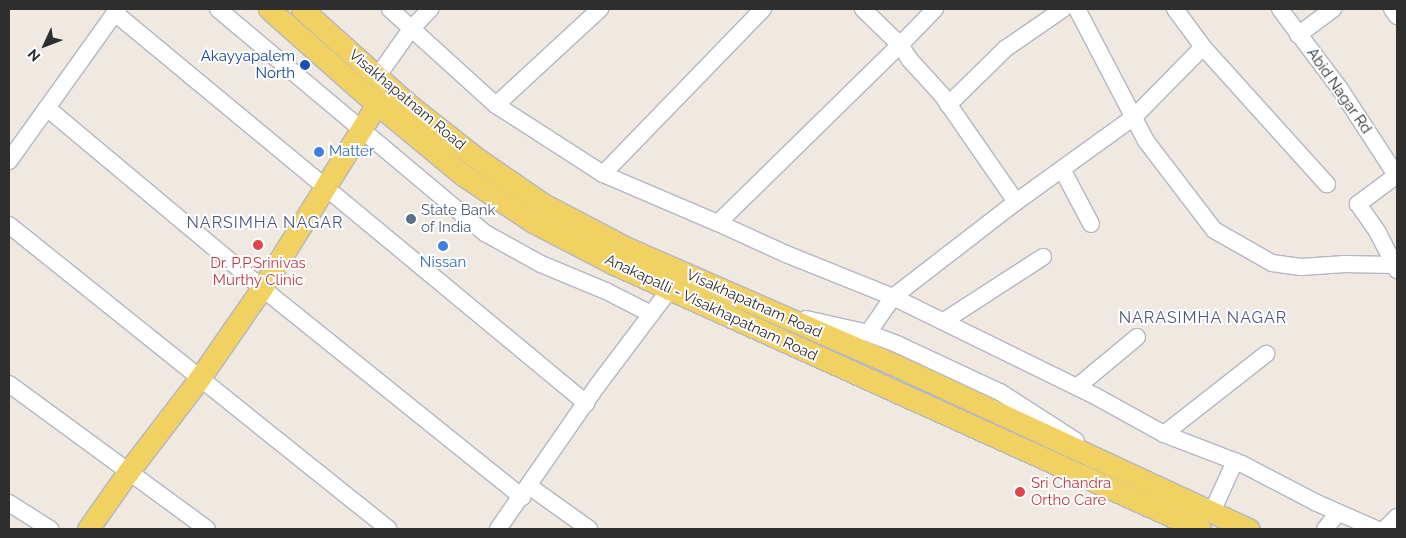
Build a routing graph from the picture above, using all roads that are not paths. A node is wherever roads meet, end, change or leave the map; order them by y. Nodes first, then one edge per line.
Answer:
1 (218, 9) edge
2 (269, 9) edge
3 (302, 9) edge
4 (390, 9) edge
5 (430, 9) edge
6 (600, 9) edge
7 (763, 9) edge
8 (863, 9) edge
9 (935, 9) edge
10 (1063, 9) edge
11 (1077, 9) edge
12 (1175, 9) edge
13 (1280, 9) edge
14 (1332, 9) edge
15 (1392, 9) edge
16 (117, 11) edge
17 (1397, 16) edge
18 (411, 29) junction
19 (1298, 35) junction
20 (900, 45) junction
21 (1203, 48) junction
22 (377, 77) junction
23 (377, 104) junction
24 (496, 105) junction
25 (948, 105) junction
26 (47, 108) junction
27 (1134, 117) junction
28 (362, 129) junction
29 (9, 161) edge
30 (1062, 169) junction
31 (603, 174) junction
32 (1396, 175) edge
33 (1327, 184) dead end
34 (326, 187) junction
35 (1016, 202) junction
36 (718, 222) junction
37 (1091, 224) dead end
38 (9, 225) edge
39 (1043, 257) dead end
40 (1395, 268) edge
41 (262, 288) junction
42 (670, 289) junction
43 (893, 297) junction
44 (774, 313) junction
45 (651, 314) junction
46 (944, 321) junction
47 (868, 333) junction
48 (1137, 337) dead end
49 (1266, 354) dead end
50 (199, 379) junction
51 (9, 384) edge
52 (1077, 387) junction
53 (586, 402) junction
54 (1164, 434) junction
55 (1236, 461) junction
56 (1109, 463) junction
57 (128, 472) junction
58 (526, 492) junction
59 (9, 503) edge
60 (1212, 512) junction
61 (1338, 512) junction
62 (1397, 517) edge
63 (1195, 528) edge
64 (50, 529) edge
65 (88, 529) edge
66 (207, 529) edge
67 (388, 529) edge
68 (498, 529) edge
69 (589, 529) edge
70 (1249, 529) edge
71 (1325, 529) edge
72 (1376, 529) edge
73 (1385, 529) edge

1 - 28 street
2 - 23 main road, Anakapalli - Visakhapatnam Road
3 - 22 main road, Visakhapatnam Road
4 - 18 street
5 - 18 street
6 - 24 street
7 - 31 street
8 - 20 street
9 - 20 street
10 - 25 street
11 - 27 street
12 - 21 street
13 - 19 street, Abid Nagar Rd
14 - 19 street
15 - 17 street
16 - 26 street
16 - 34 street
18 - 22 street
18 - 24 street
19 - 32 street, Abid Nagar Rd
20 - 25 street
20 - 36 street
21 - 27 street
21 - 33 street
22 - 44 main road, Visakhapatnam Road
23 - 28 main road
23 - 42 main road, Anakapalli - Visakhapatnam Road
24 - 31 street
25 - 35 street
26 - 29 street
26 - 41 street
27 - 30 street
27 - 40 street
28 - 34 main road
28 - 45 street
30 - 35 street
30 - 37 street
31 - 36 street
32 - 40 street
34 - 41 main road
34 - 53 street
35 - 43 street
36 - 43 street
38 - 50 street
39 - 46 street
41 - 50 main road
41 - 58 street
42 - 45 street
42 - 63 main road, Anakapalli - Visakhapatnam Road
43 - 46 street
43 - 47 street
44 - 47 street
44 - 56 main road, Visakhapatnam Road
45 - 53 street
46 - 52 street
47 - 56 street
48 - 52 street
49 - 54 street
50 - 57 main road
50 - 67 street
51 - 57 street
52 - 54 street
53 - 58 street
54 - 55 street
55 - 60 street
55 - 61 street
56 - 60 main road, Visakhapatnam Road
57 - 65 main road
57 - 66 street
58 - 68 street
58 - 69 street
59 - 64 street
60 - 70 main road, Visakhapatnam Road
61 - 71 street
61 - 72 street
62 - 73 street

